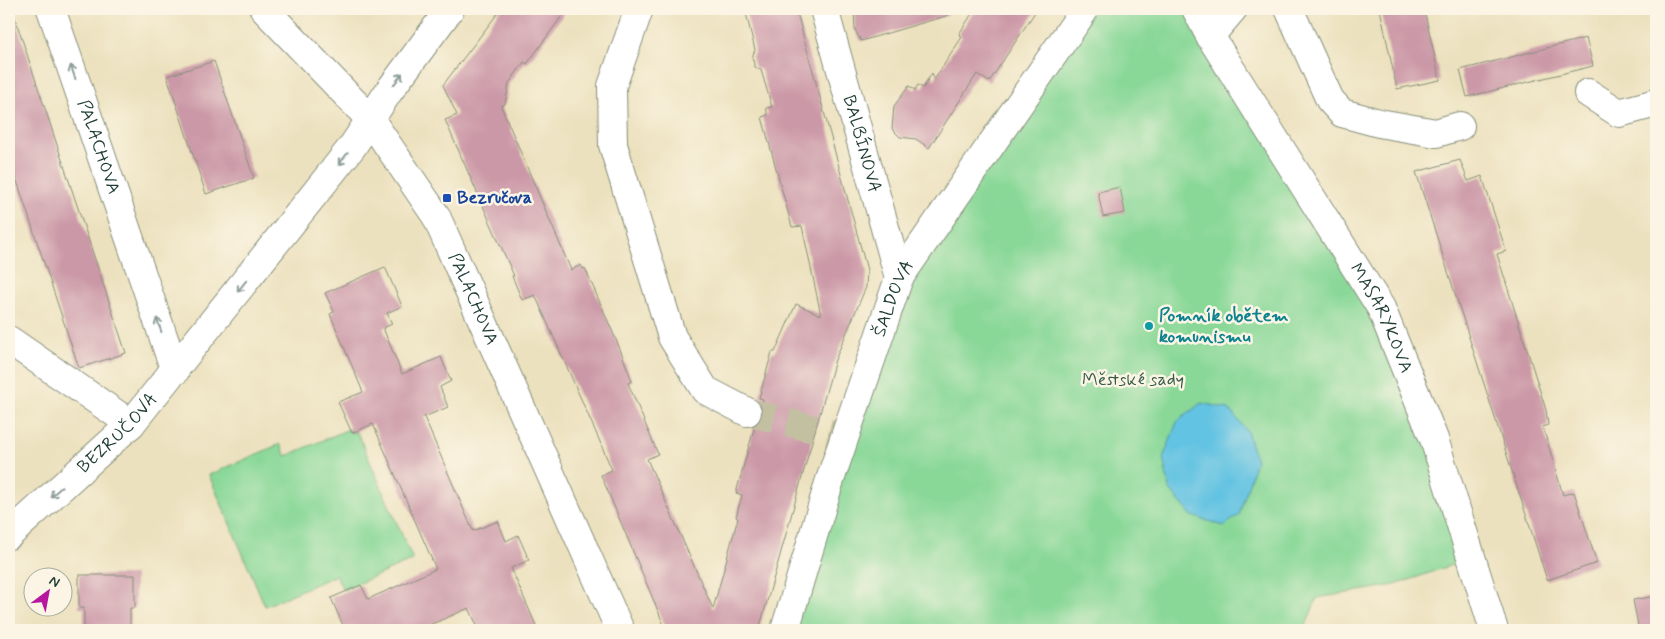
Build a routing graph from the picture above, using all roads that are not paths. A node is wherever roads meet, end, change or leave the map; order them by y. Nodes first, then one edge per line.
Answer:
1 (51, 9) edge
2 (264, 9) edge
3 (450, 9) edge
4 (639, 9) edge
5 (824, 9) edge
6 (1085, 9) edge
7 (1196, 9) edge
8 (1233, 9) edge
9 (1289, 9) edge
10 (1210, 36) junction
11 (1588, 93) dead end
12 (1656, 103) edge
13 (370, 119) junction
14 (1460, 126) dead end
15 (899, 278) junction
16 (9, 340) edge
17 (175, 371) junction
18 (748, 412) tunnel mouth
19 (131, 424) junction
20 (9, 535) edge
21 (620, 630) edge
22 (785, 630) edge
23 (1494, 630) edge

17 -> 1 street, PALACHOVA
2 - 13 street, PALACHOVA
13 -> 3 street, BEZRUČOVA
4 - 18 street
5 - 15 street, BALBÍNOVA
6 - 15 street, ŠALDOVA
7 - 10 street, MASARYKOVA
8 - 10 street
9 - 14 street
10 - 23 street, MASARYKOVA
11 - 12 street
13 -> 17 street, BEZRUČOVA
13 - 21 street, PALACHOVA
15 - 22 street, ŠALDOVA
16 - 19 street
17 - 19 street, BEZRUČOVA
19 -> 20 street, BEZRUČOVA

